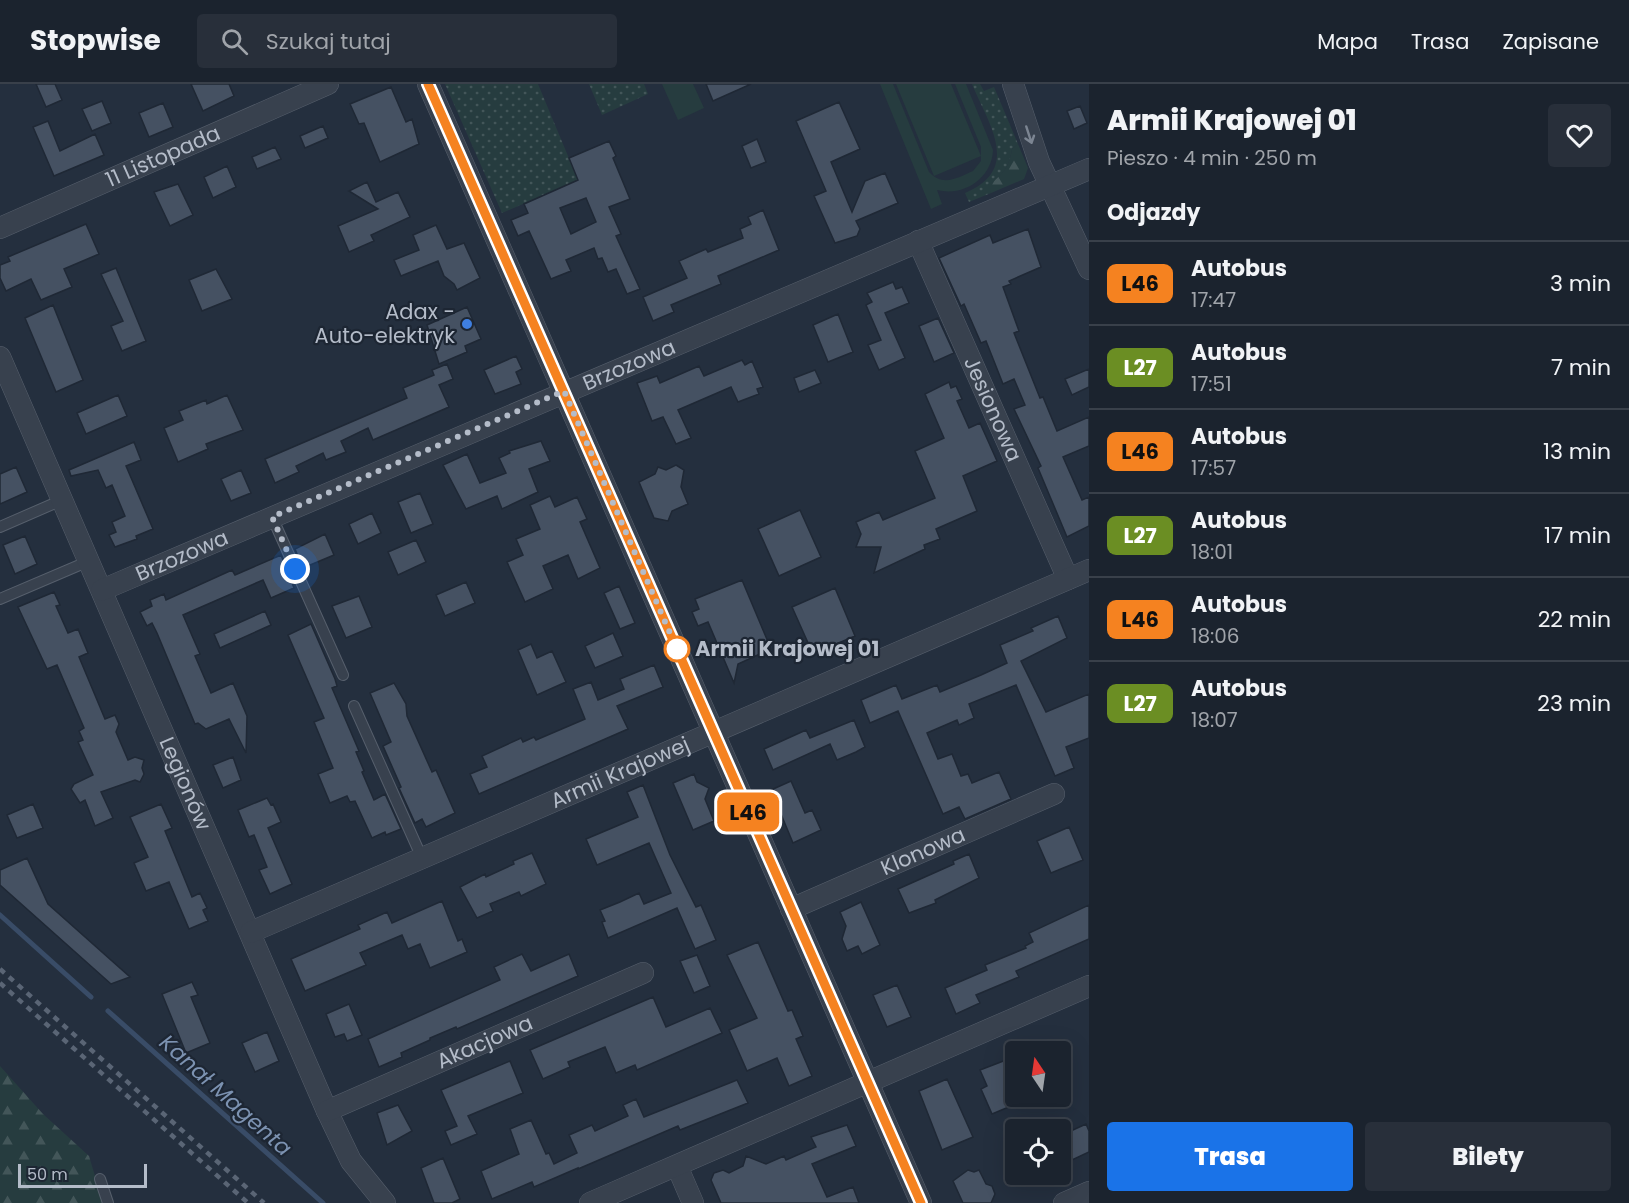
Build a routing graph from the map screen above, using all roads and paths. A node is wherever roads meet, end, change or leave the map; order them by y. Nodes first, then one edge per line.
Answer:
1 (328, 84) edge
2 (428, 84) edge
3 (1013, 84) edge
4 (1089, 169) edge
5 (1052, 184) junction
6 (0, 228) edge
7 (918, 241) junction
8 (1089, 269) edge
9 (0, 357) edge
10 (564, 391) junction
11 (62, 500) junction
12 (272, 517) junction
13 (0, 527) edge
14 (89, 561) junction
15 (1089, 570) edge
16 (1068, 579) junction
17 (102, 590) junction
18 (0, 599) edge
19 (342, 675) dead end
20 (354, 706) dead end
21 (714, 733) junction
22 (1054, 794) dead end
23 (422, 858) junction
24 (791, 909) junction
25 (251, 932) junction
26 (643, 973) dead end
27 (1089, 986) edge
28 (867, 1081) junction
29 (327, 1111) junction
30 (677, 1166) junction
31 (100, 1179) dead end
32 (1089, 1192) edge
33 (108, 1203) edge
34 (385, 1203) edge
35 (590, 1203) edge
36 (693, 1203) edge
37 (921, 1203) edge
38 (1064, 1203) edge

1 - 6 street, 11 Listopada
2 - 10 street
3 -> 5 street
4 - 5 street, Brzozowa
5 - 7 street, Brzozowa
5 - 8 street
7 - 10 street, Brzozowa
7 - 16 street, Jesionowa
9 - 11 street, Legionów
10 - 12 street, Brzozowa
10 - 21 street
11 - 13 lane
11 - 14 street, Legionów
12 - 17 street, Brzozowa
12 - 19 lane
14 - 17 street, Legionów
14 - 18 lane
15 - 16 street, Armii Krajowej
16 - 21 street, Armii Krajowej
17 - 25 street, Legionów
20 - 23 lane
21 - 23 street, Armii Krajowej
21 - 24 street
22 - 24 street, Klonowa
23 - 25 street, Armii Krajowej
24 - 28 street
25 - 29 street, Legionów
26 - 29 street, Akacjowa
27 - 28 street
28 - 30 street
28 - 37 street
29 - 34 street, Legionów
30 - 35 street
30 - 36 street
31 - 33 lane
32 - 38 street

